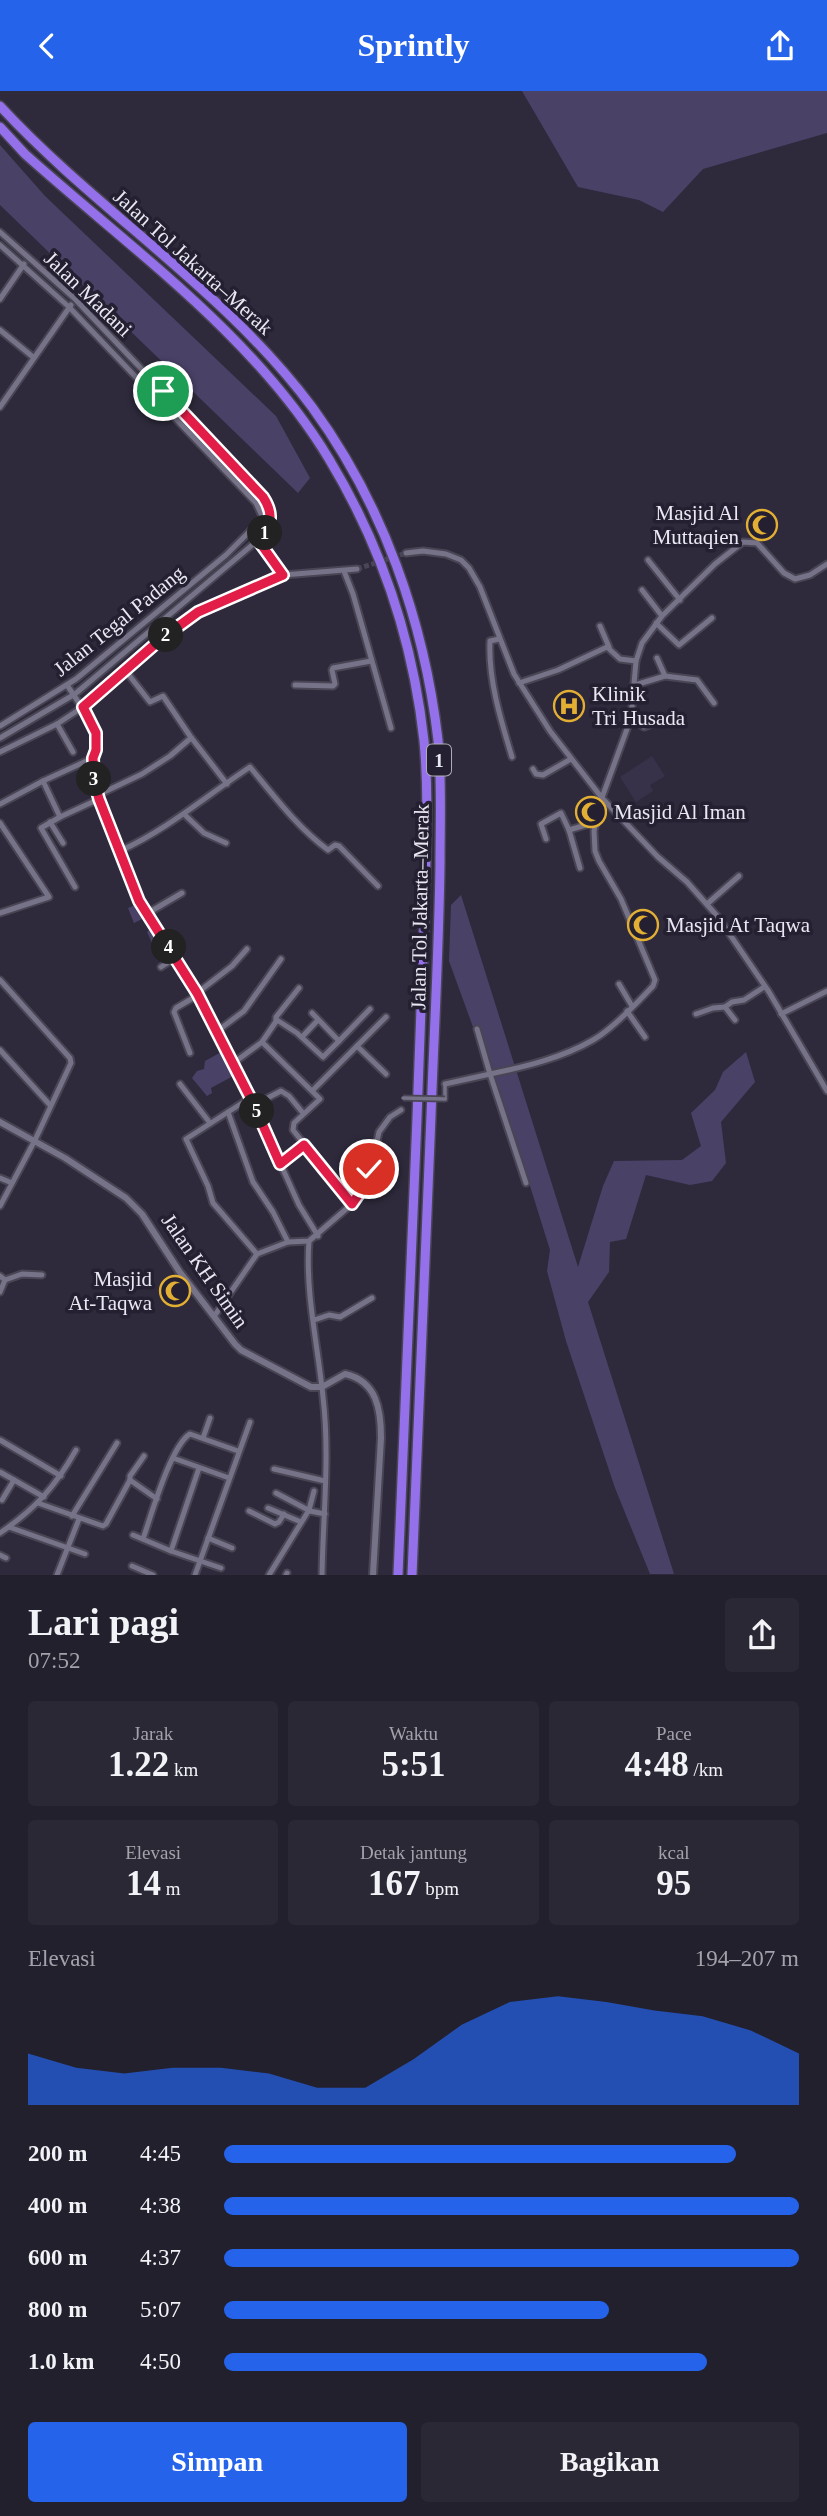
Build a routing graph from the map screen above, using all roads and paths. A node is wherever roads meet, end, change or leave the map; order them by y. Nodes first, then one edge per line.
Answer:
1 (0, 106) edge
2 (0, 127) edge
3 (0, 232) edge
4 (0, 245) edge
5 (28, 259) junction
6 (22, 266) junction
7 (0, 299) edge
8 (75, 299) junction
9 (69, 307) junction
10 (0, 330) edge
11 (33, 357) junction
12 (0, 407) edge
13 (262, 518) junction
14 (271, 521) junction
15 (250, 531) junction
16 (258, 540) junction
17 (406, 553) tunnel mouth
18 (226, 555) junction
19 (648, 560) dead end
20 (232, 562) junction
21 (827, 563) edge
22 (357, 569) tunnel mouth
23 (344, 571) junction
24 (283, 575) junction
25 (642, 590) dead end
26 (680, 600) junction
27 (662, 616) junction
28 (712, 618) dead end
29 (656, 623) junction
30 (600, 626) dead end
31 (499, 639) junction
32 (609, 647) junction
33 (657, 658) dead end
34 (371, 661) junction
35 (636, 661) junction
36 (125, 670) junction
37 (665, 677) junction
38 (519, 683) junction
39 (635, 684) junction
40 (67, 685) junction
41 (295, 685) dead end
42 (75, 694) junction
43 (714, 703) dead end
44 (83, 707) junction
45 (631, 718) junction
46 (663, 720) dead end
47 (57, 724) junction
48 (0, 726) edge
49 (391, 728) dead end
50 (190, 737) junction
51 (0, 738) edge
52 (0, 752) edge
53 (73, 752) dead end
54 (512, 757) dead end
55 (93, 758) junction
56 (571, 759) junction
57 (533, 769) dead end
58 (43, 781) junction
59 (227, 784) junction
60 (98, 797) junction
61 (602, 798) junction
62 (0, 804) edge
63 (185, 815) junction
64 (60, 817) junction
65 (50, 822) junction
66 (596, 822) junction
67 (0, 823) edge
68 (569, 830) junction
69 (546, 839) dead end
70 (63, 843) dead end
71 (226, 843) dead end
72 (120, 851) junction
73 (580, 868) dead end
74 (739, 876) dead end
75 (379, 886) dead end
76 (75, 887) dead end
77 (182, 893) dead end
78 (707, 904) junction
79 (0, 913) edge
80 (148, 913) junction
81 (247, 949) dead end
82 (175, 958) junction
83 (281, 959) dead end
84 (161, 967) dead end
85 (0, 980) edge
86 (619, 985) dead end
87 (764, 987) junction
88 (2, 988) edge
89 (299, 988) dead end
90 (827, 991) edge
91 (198, 994) junction
92 (725, 1007) junction
93 (629, 1008) junction
94 (370, 1009) dead end
95 (312, 1013) dead end
96 (695, 1014) dead end
97 (781, 1014) junction
98 (386, 1017) dead end
99 (318, 1020) junction
100 (734, 1020) dead end
101 (276, 1021) junction
102 (477, 1029) dead end
103 (216, 1032) junction
104 (302, 1037) junction
105 (645, 1037) dead end
106 (339, 1041) junction
107 (262, 1042) junction
108 (357, 1046) junction
109 (0, 1050) edge
110 (190, 1053) dead end
111 (232, 1064) junction
112 (489, 1073) junction
113 (386, 1074) dead end
114 (180, 1084) dead end
115 (445, 1084) joint
116 (313, 1090) junction
117 (827, 1091) edge
118 (250, 1098) junction
119 (50, 1105) junction
120 (254, 1105) junction
121 (401, 1111) joint
122 (228, 1112) junction
123 (303, 1113) junction
124 (0, 1122) edge
125 (210, 1123) junction
126 (35, 1140) junction
127 (304, 1145) junction
128 (280, 1164) junction
129 (0, 1178) edge
130 (12, 1183) junction
131 (526, 1183) dead end
132 (352, 1204) junction
133 (0, 1206) edge
134 (317, 1235) junction
135 (309, 1241) junction
136 (288, 1242) junction
137 (257, 1254) junction
138 (42, 1275) dead end
139 (3, 1278) edge
140 (0, 1292) edge
141 (372, 1298) dead end
142 (215, 1315) junction
143 (314, 1320) junction
144 (322, 1387) junction
145 (211, 1418) dead end
146 (250, 1422) dead end
147 (202, 1438) junction
148 (0, 1440) edge
149 (117, 1443) dead end
150 (76, 1450) dead end
151 (238, 1451) junction
152 (144, 1456) dead end
153 (173, 1458) junction
154 (199, 1468) junction
155 (274, 1469) dead end
156 (0, 1472) edge
157 (61, 1476) junction
158 (229, 1478) junction
159 (14, 1480) junction
160 (130, 1481) junction
161 (325, 1481) junction
162 (314, 1491) dead end
163 (276, 1493) dead end
164 (44, 1497) junction
165 (157, 1499) junction
166 (2, 1500) dead end
167 (38, 1503) junction
168 (268, 1508) dead end
169 (309, 1510) junction
170 (249, 1511) dead end
171 (284, 1514) junction
172 (325, 1514) junction
173 (72, 1516) junction
174 (79, 1519) junction
175 (301, 1522) junction
176 (9, 1527) junction
177 (0, 1533) edge
178 (133, 1535) dead end
179 (208, 1538) junction
180 (143, 1539) junction
181 (67, 1547) junction
182 (232, 1548) dead end
183 (171, 1551) junction
184 (85, 1553) dead end
185 (200, 1560) junction
186 (132, 1566) dead end
187 (221, 1568) dead end
188 (57, 1574) edge
189 (153, 1574) edge
190 (195, 1574) edge
191 (269, 1574) edge
192 (322, 1574) edge
193 (373, 1574) edge
194 (398, 1574) edge
195 (412, 1574) edge

1 - 195 highway, Jalan Tol Jakarta–Merak / 1
2 - 194 highway, Jalan Tol Jakarta–Merak / 1
3 - 5 street, Jalan Madani
4 - 6 street, Jalan Madani
5 - 6 street
5 - 8 street, Jalan Madani
6 - 7 street
6 - 9 street, Jalan Madani
8 - 9 street
8 - 14 street, Jalan Madani
9 - 11 street
9 - 13 street, Jalan Madani
10 - 11 street
11 - 12 street
13 - 14 street
13 - 15 street
14 - 16 street
15 - 16 street
15 - 18 street, Jalan Tegal Padang
16 - 20 street, Jalan Tegal Padang
16 - 24 street
17 - 31 street
18 - 20 street
18 - 40 street, Jalan Tegal Padang
19 - 26 street
20 - 42 street, Jalan Tegal Padang
21 - 26 street
22 - 23 street
23 - 24 street
23 - 34 street
24 - 36 street
25 - 27 street
26 - 27 street
27 - 29 street
28 - 29 street
29 - 35 street
30 - 32 street
31 - 38 street
31 - 54 street
32 - 35 street
32 - 38 street
33 - 37 street
34 - 41 street
34 - 49 street
35 - 39 street
36 - 44 street
36 - 50 street
37 - 39 street
37 - 43 street
38 - 56 street
39 - 45 street
40 - 42 street
40 - 48 street, Jalan Tegal Padang
42 - 44 street
42 - 51 street, Jalan Tegal Padang
44 - 47 street
44 - 55 street
45 - 46 street
45 - 61 street
47 - 52 street
47 - 53 street
50 - 59 street
50 - 60 street
55 - 58 street
55 - 60 street
56 - 57 street
56 - 61 street
58 - 62 street
58 - 64 street
59 - 63 street
59 - 75 street
60 - 64 street
60 - 72 street
61 - 66 street
61 - 78 street
63 - 71 street
63 - 72 street
64 - 65 street
65 - 70 street
65 - 76 street
66 - 68 street
66 - 93 street
67 - 79 street
68 - 69 street
68 - 73 street
72 - 80 street
74 - 78 street
77 - 80 street
78 - 87 street
80 - 82 street
81 - 91 street
82 - 84 street
82 - 91 street
83 - 103 street
85 - 88 street
86 - 93 street
87 - 92 street
87 - 97 street
88 - 119 street
89 - 101 street
90 - 97 street
91 - 103 street
91 - 110 street
92 - 96 street
92 - 100 street
93 - 105 street
93 - 112 street
94 - 106 street
95 - 99 street
97 - 117 street
98 - 108 street
99 - 104 street
99 - 106 street
101 - 104 street
101 - 107 street
102 - 112 street
103 - 111 street
104 - 106 street
107 - 111 street
107 - 116 street
108 - 113 street
108 - 116 street
109 - 119 street
111 - 118 street
112 - 115 street
112 - 131 street
114 - 125 street
115 - 121 street, bridge
116 - 123 street
118 - 120 street
118 - 122 street
119 - 126 street
120 - 123 street
120 - 128 street
121 - 132 street
122 - 125 street
122 - 136 street
123 - 127 street
124 - 126 street, Jalan KH Simin
125 - 137 street
126 - 130 street
126 - 142 street, Jalan KH Simin
127 - 128 street
127 - 132 street
128 - 134 street
129 - 130 street
130 - 133 street
132 - 134 street
134 - 135 street
135 - 136 street
135 - 143 street
136 - 137 street
137 - 142 street
138 - 139 street
139 - 140 street
141 - 143 street
142 - 144 street, Jalan KH Simin
143 - 144 street
144 - 161 street
144 - 193 street
145 - 147 street
146 - 151 street
147 - 151 street
147 - 153 street
148 - 157 street
149 - 173 street
150 - 157 street
151 - 158 street
152 - 160 street
153 - 154 street
153 - 165 street
154 - 158 street
154 - 183 street
155 - 161 street
156 - 159 street
157 - 164 street
158 - 179 street
159 - 164 street
159 - 166 street
160 - 165 street
160 - 174 street
161 - 172 street
162 - 169 street
163 - 169 street
164 - 167 street
165 - 180 street
167 - 173 street
167 - 176 street
168 - 171 street
169 - 172 street
169 - 175 street
170 - 171 street
171 - 175 street
172 - 192 street
173 - 174 street
174 - 181 street
175 - 191 street
176 - 177 street
176 - 181 street
178 - 180 street
179 - 182 street
179 - 185 street
180 - 183 street
181 - 184 street
181 - 188 street
183 - 185 street
185 - 187 street
185 - 190 street
186 - 189 street

